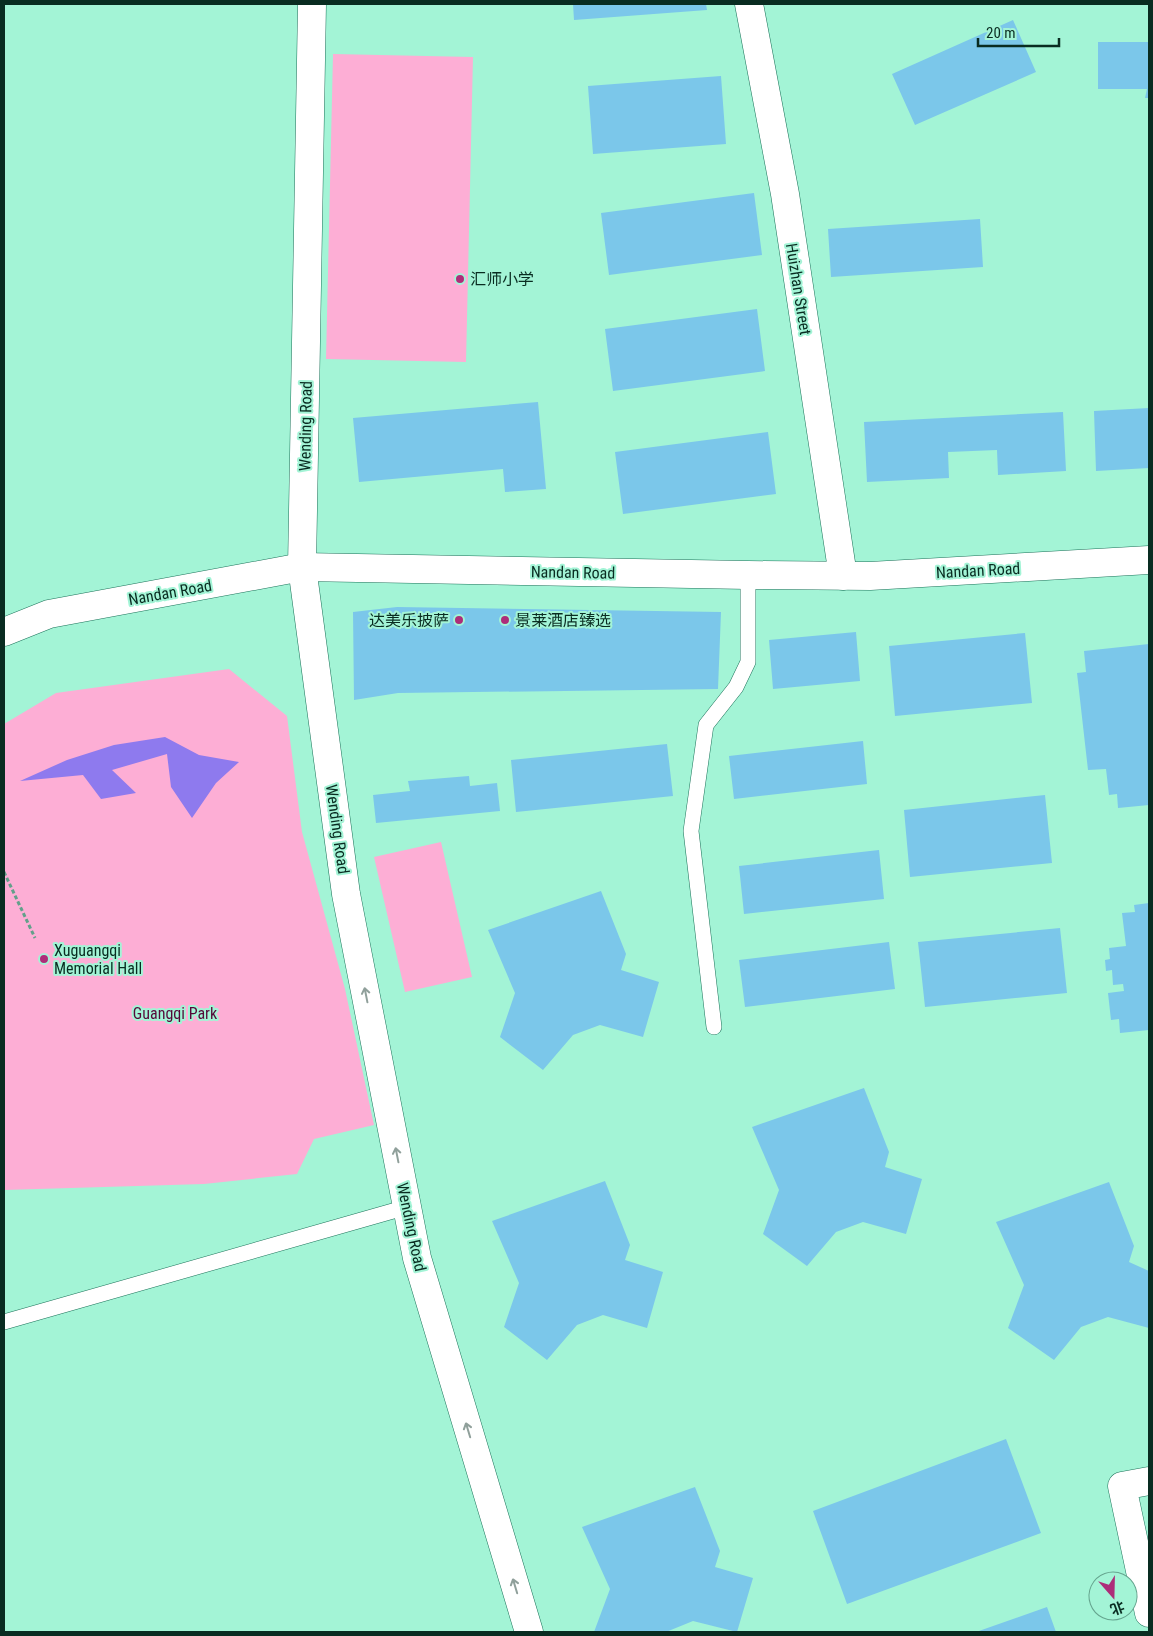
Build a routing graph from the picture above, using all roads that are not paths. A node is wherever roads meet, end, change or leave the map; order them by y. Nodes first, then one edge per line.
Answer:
1 (312, 4) edge
2 (749, 4) edge
3 (1149, 560) edge
4 (302, 568) junction
5 (748, 576) junction
6 (843, 576) junction
7 (4, 632) edge
8 (714, 1026) dead end
9 (407, 1207) junction
10 (4, 1322) edge
11 (1149, 1481) edge
12 (1149, 1613) edge
13 (530, 1632) edge

1 - 4 street, Wending Road
2 - 6 street, Huizhan Street
3 - 6 street, Nandan Road
4 - 5 street, Nandan Road
4 - 7 street, Nandan Road
9 -> 4 street, Wending Road
5 - 6 street, Nandan Road
5 - 8 lane
9 - 10 lane
13 -> 9 street, Wending Road
11 - 12 street

